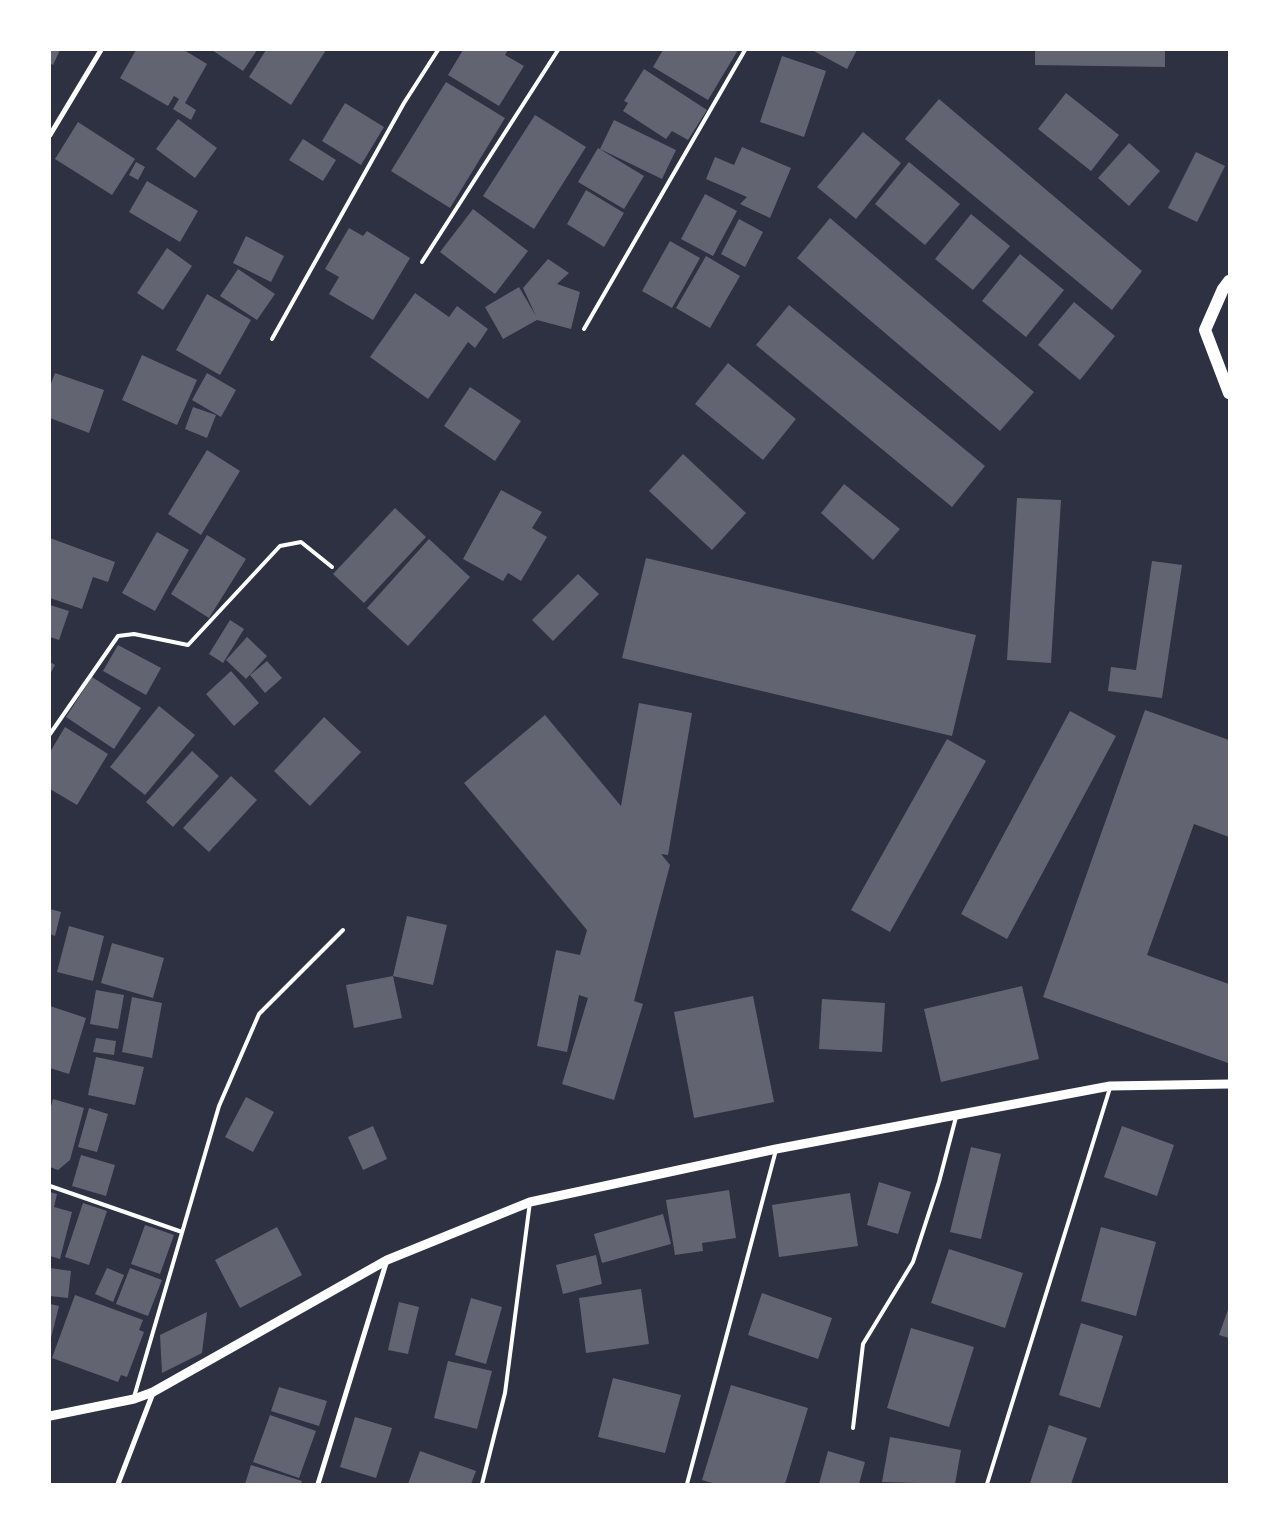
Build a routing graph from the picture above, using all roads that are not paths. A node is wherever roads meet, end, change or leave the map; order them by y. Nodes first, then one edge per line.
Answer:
1 (101, 50) edge
2 (438, 50) edge
3 (558, 50) edge
4 (745, 50) edge
5 (50, 135) edge
6 (422, 262) dead end
7 (1229, 281) edge
8 (584, 329) dead end
9 (272, 339) dead end
10 (1229, 393) edge
11 (332, 567) dead end
12 (50, 734) edge
13 (343, 930) dead end
14 (1229, 1084) edge
15 (1110, 1086) junction
16 (956, 1114) junction
17 (776, 1149) junction
18 (50, 1186) edge
19 (530, 1202) junction
20 (182, 1232) junction
21 (387, 1260) junction
22 (153, 1392) junction
23 (134, 1399) junction
24 (50, 1416) edge
25 (853, 1428) dead end
26 (118, 1484) edge
27 (318, 1484) edge
28 (482, 1484) edge
29 (687, 1484) edge
30 (987, 1484) edge

1 - 5 street
2 - 9 lane
3 - 6 lane
4 - 8 lane
7 - 10 main road
11 - 12 lane
13 - 20 lane
14 - 15 street
15 - 16 street
15 - 30 lane
16 - 17 street
16 - 25 lane
17 - 19 street
17 - 29 lane
18 - 20 lane
19 - 21 street
19 - 28 lane
20 - 23 lane
21 - 22 street
21 - 27 street
22 - 23 street
22 - 26 street
23 - 24 street

